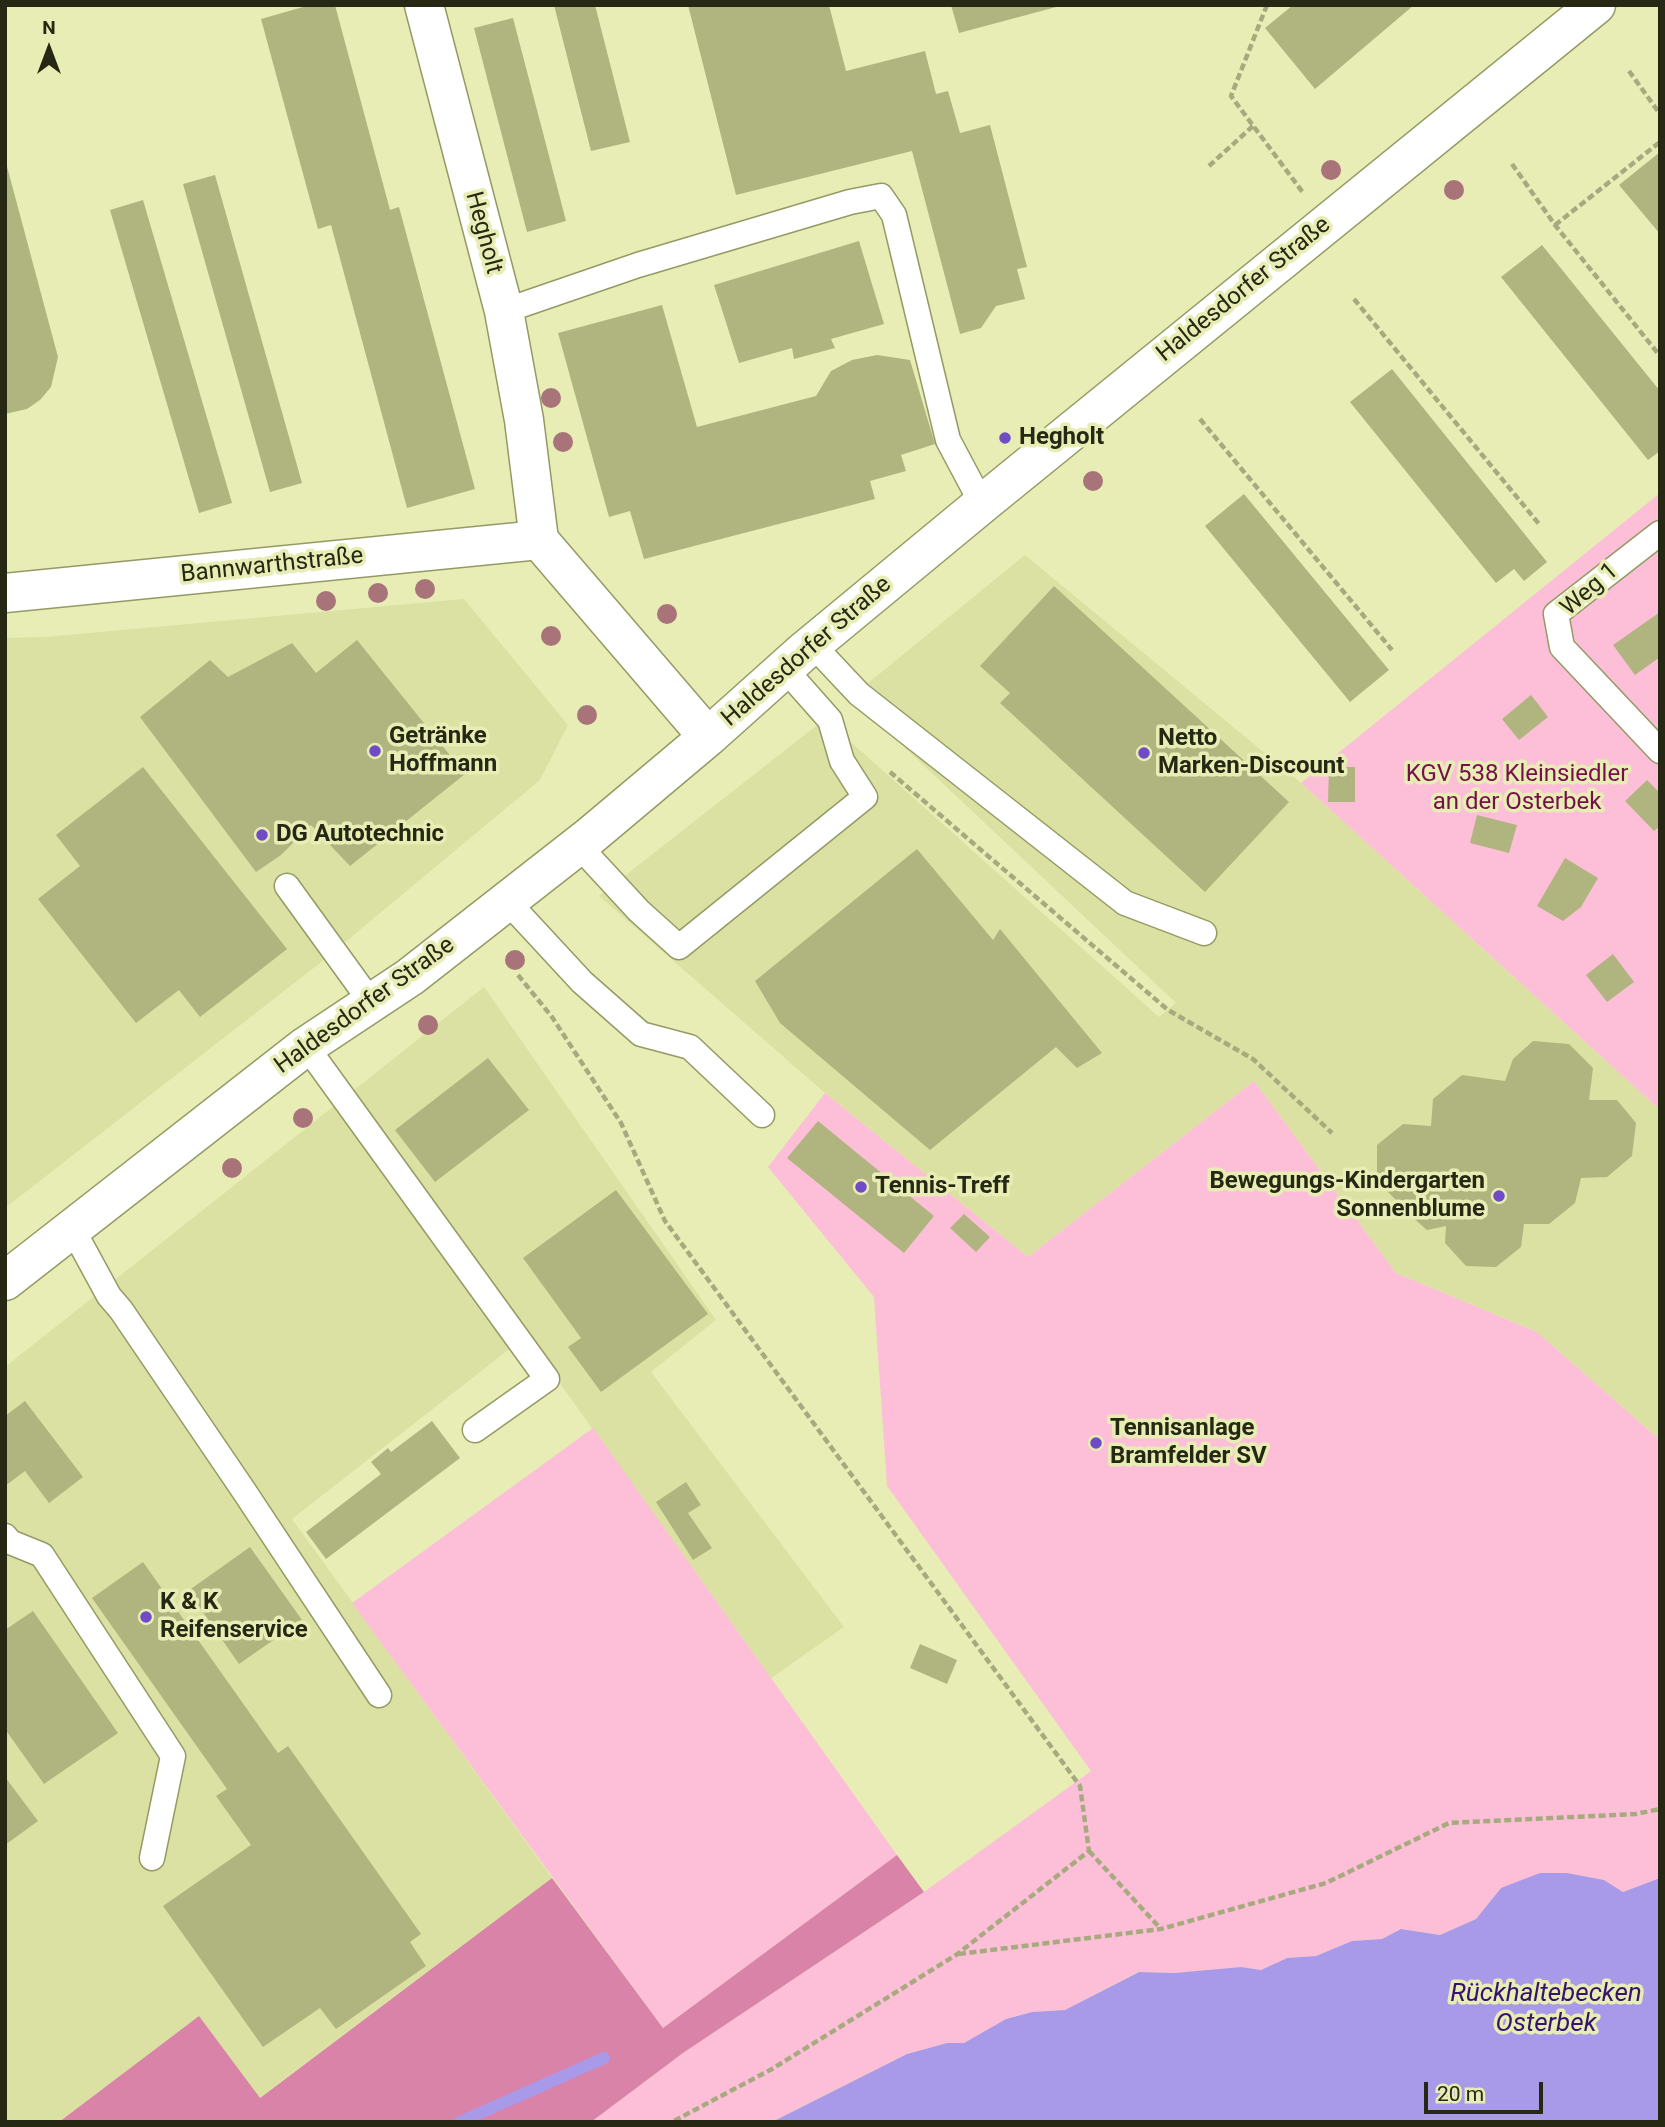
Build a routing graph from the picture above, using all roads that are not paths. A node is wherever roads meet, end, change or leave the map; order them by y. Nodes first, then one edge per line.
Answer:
1 (424, 5) edge
2 (1596, 5) edge
3 (504, 311) junction
4 (982, 504) junction
5 (1660, 533) edge
6 (539, 540) junction
7 (5, 593) edge
8 (798, 656) junction
9 (708, 737) junction
10 (1660, 751) edge
11 (578, 845) junction
12 (287, 886) dead end
13 (507, 901) junction
14 (1204, 933) dead end
15 (371, 1002) junction
16 (306, 1046) junction
17 (762, 1115) dead end
18 (72, 1228) junction
19 (5, 1281) edge
20 (475, 1430) dead end
21 (5, 1536) edge
22 (379, 1695) dead end
23 (152, 1858) dead end

1 - 3 street, Hegholt
2 - 4 street, Haldesdorfer Straße
3 - 4 lane
3 - 6 street, Hegholt
4 - 8 street, Haldesdorfer Straße
5 - 10 lane, Weg 1
6 - 7 street, Bannwarthstraße
6 - 9 street
8 - 9 street, Haldesdorfer Straße
8 - 11 lane
8 - 14 lane
9 - 11 street, Haldesdorfer Straße
11 - 13 street, Haldesdorfer Straße
12 - 15 lane
13 - 15 street, Haldesdorfer Straße
13 - 17 lane
15 - 16 street, Haldesdorfer Straße
16 - 18 street, Haldesdorfer Straße
16 - 20 lane
18 - 19 street, Haldesdorfer Straße
18 - 22 lane
21 - 23 lane

